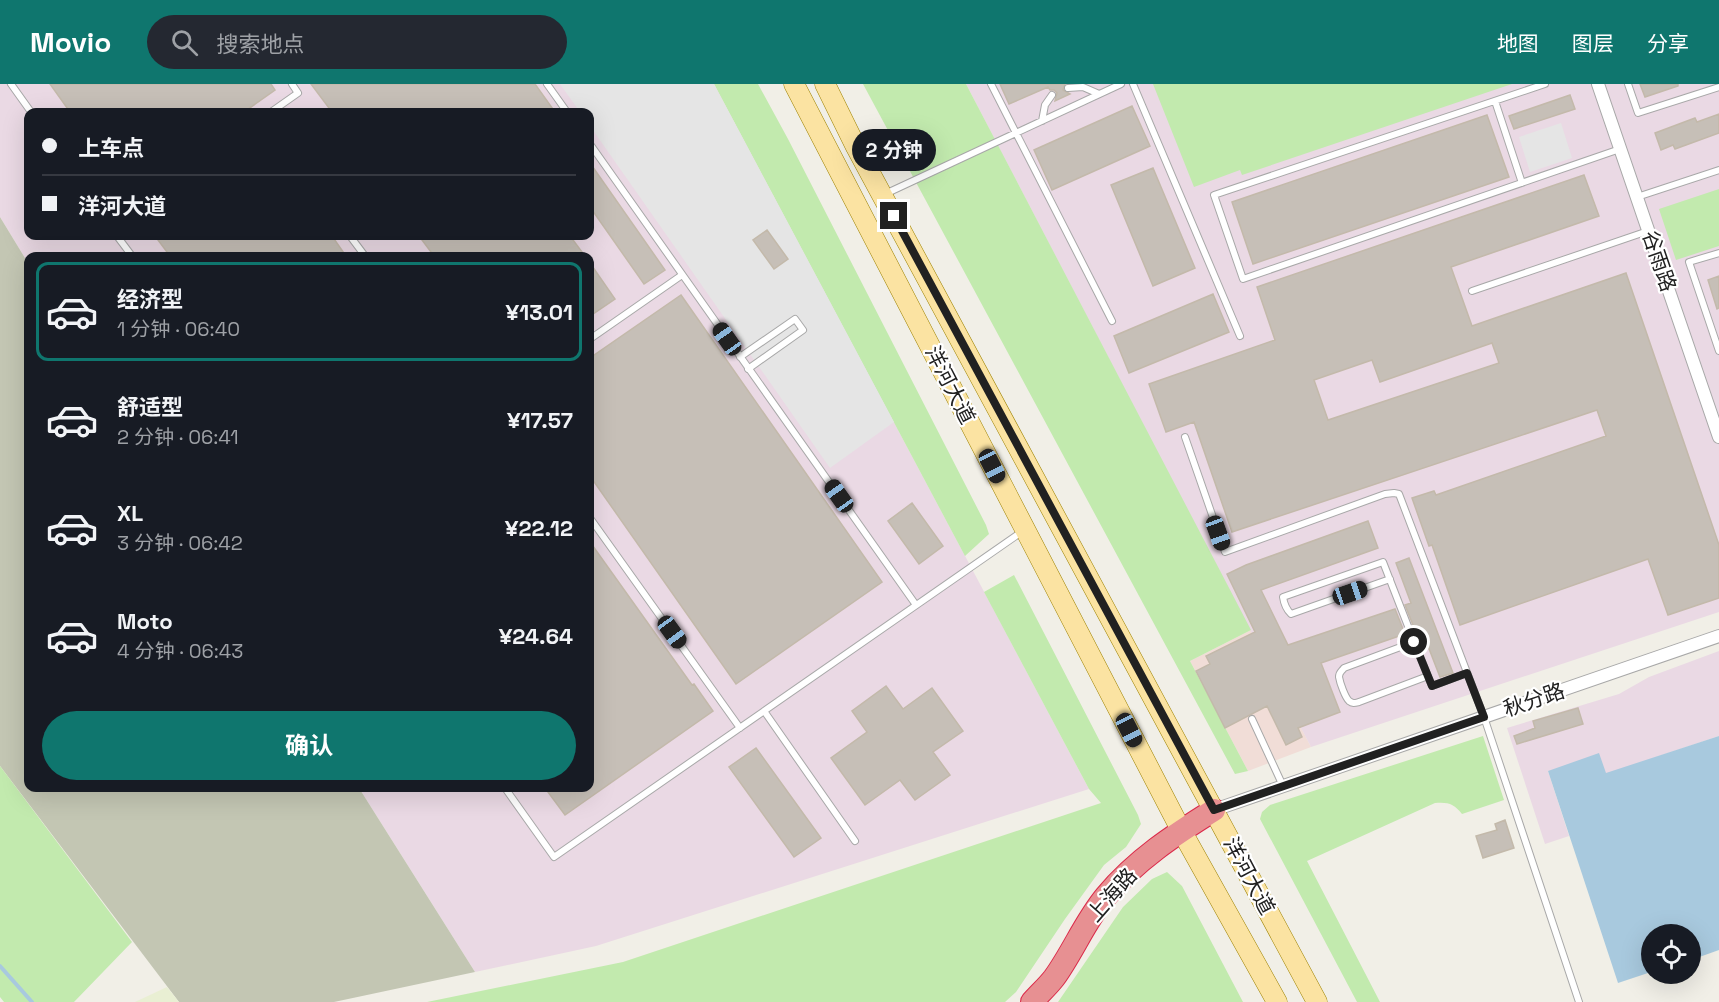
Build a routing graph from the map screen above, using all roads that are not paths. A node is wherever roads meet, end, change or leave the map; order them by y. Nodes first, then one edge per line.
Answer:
1 (11, 84) edge
2 (292, 84) edge
3 (547, 84) edge
4 (794, 84) edge
5 (825, 84) edge
6 (991, 84) edge
7 (1121, 84) edge
8 (1133, 84) edge
9 (1545, 84) edge
10 (1598, 84) edge
11 (1628, 84) edge
12 (1719, 87) edge
13 (1068, 88) dead end
14 (1099, 94) junction
15 (1052, 96) dead end
16 (1494, 101) junction
17 (28, 108) edge
18 (277, 108) edge
19 (564, 108) edge
20 (1042, 121) junction
21 (1015, 133) junction
22 (1620, 149) junction
23 (594, 150) edge
24 (1719, 170) edge
25 (1522, 183) junction
26 (882, 196) junction
27 (1637, 197) junction
28 (1648, 231) junction
29 (1719, 253) edge
30 (682, 275) junction
31 (1472, 291) dead end
32 (1112, 321) dead end
33 (594, 336) edge
34 (1240, 336) dead end
35 (1719, 351) edge
36 (740, 357) junction
37 (748, 369) junction
38 (1185, 437) dead end
39 (1719, 437) edge
40 (594, 524) edge
41 (1025, 529) junction
42 (1390, 579) junction
43 (916, 605) junction
44 (1719, 636) edge
45 (1414, 642) junction
46 (1467, 673) junction
47 (1428, 676) junction
48 (764, 711) junction
49 (1484, 717) junction
50 (1252, 719) dead end
51 (740, 728) junction
52 (1283, 786) junction
53 (508, 792) edge
54 (1214, 810) junction
55 (1181, 830) junction
56 (855, 841) dead end
57 (1032, 1002) edge
58 (1277, 1002) edge
59 (1317, 1002) edge
60 (1578, 1002) edge

1 - 17 lane
2 - 18 lane
3 - 19 lane
4 - 41 main road, 洋河大道
5 - 26 main road, 洋河大道
6 - 21 lane
7 - 14 lane
8 - 34 lane
9 - 16 lane
10 - 22 street, 谷雨路
11 - 12 lane
13 - 14 lane
14 - 20 lane
15 - 20 lane
16 - 25 lane
16 - 25 lane
20 - 21 lane
21 - 26 lane
21 - 32 lane
22 - 25 lane
22 - 27 street, 谷雨路
23 - 30 lane
24 - 27 lane
26 - 54 main road, 洋河大道
27 - 28 street, 谷雨路
28 - 31 lane
28 - 39 street, 谷雨路
29 - 35 lane
30 - 33 lane
30 - 36 lane
36 - 37 lane
36 - 37 lane
37 - 43 lane
38 - 46 lane
40 - 51 lane
41 - 43 lane
41 - 55 main road, 洋河大道
42 - 42 lane
42 - 45 lane
43 - 48 lane
44 - 49 street, 秋分路
45 - 47 lane
45 - 47 lane
46 - 47 lane
46 - 49 lane
48 - 51 lane
48 - 56 lane
49 - 52 street, 秋分路
49 - 60 lane
50 - 52 lane
51 - 53 lane
52 - 54 street, 秋分路
54 - 55 highway, 上海路
54 - 59 main road, 洋河大道
55 - 57 highway, 上海路
55 - 58 main road, 洋河大道

